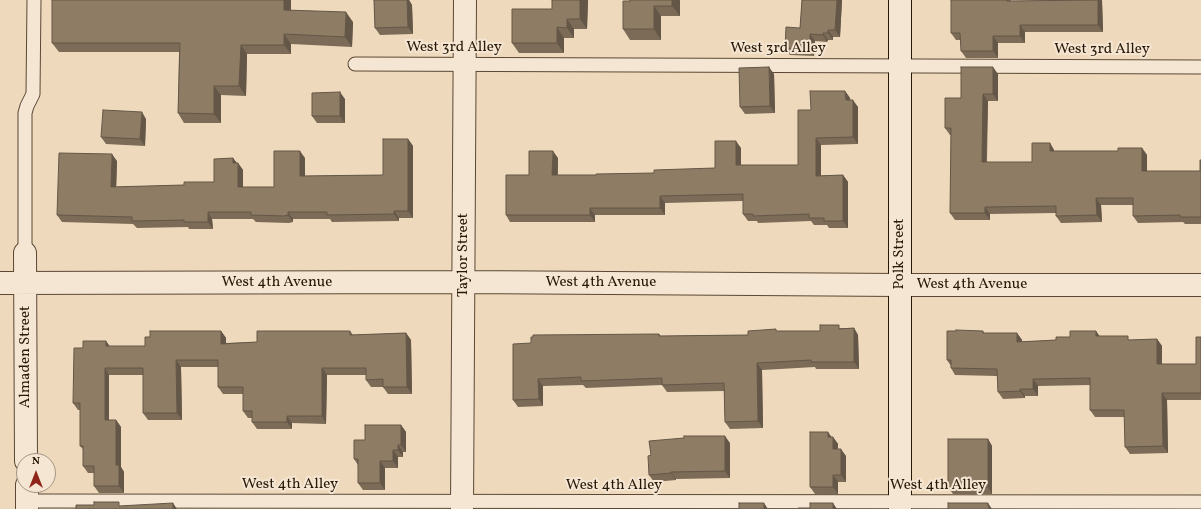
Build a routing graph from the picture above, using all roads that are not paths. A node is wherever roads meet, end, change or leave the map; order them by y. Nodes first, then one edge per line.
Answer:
1 (34, 0) edge
2 (464, 0) edge
3 (900, 0) edge
4 (355, 64) dead end
5 (464, 64) junction
6 (900, 66) junction
7 (1201, 67) edge
8 (25, 253) joint
9 (464, 282) junction
10 (0, 283) edge
11 (25, 283) junction
12 (900, 285) junction
13 (1201, 285) edge
14 (26, 453) edge
15 (27, 498) edge
16 (1201, 502) edge
17 (462, 505) edge
18 (900, 505) edge

1 - 8 lane
2 - 5 street, Taylor Street
3 - 6 street, Polk Street
4 - 5 lane, West 3rd Alley
5 - 6 lane, West 3rd Alley
5 - 9 street, Taylor Street
6 - 7 lane, West 3rd Alley
6 - 12 street, Polk Street
8 - 11 street, Almaden Street
9 - 11 street, West 4th Avenue
9 - 12 street, West 4th Avenue
9 - 17 street, Taylor Street
10 - 11 street, West 4th Avenue
11 - 14 street, Almaden Street
12 - 13 street, West 4th Avenue
12 - 18 street, Polk Street
15 - 17 lane, West 4th Alley
16 - 18 lane, West 4th Alley
17 - 18 lane, West 4th Alley

